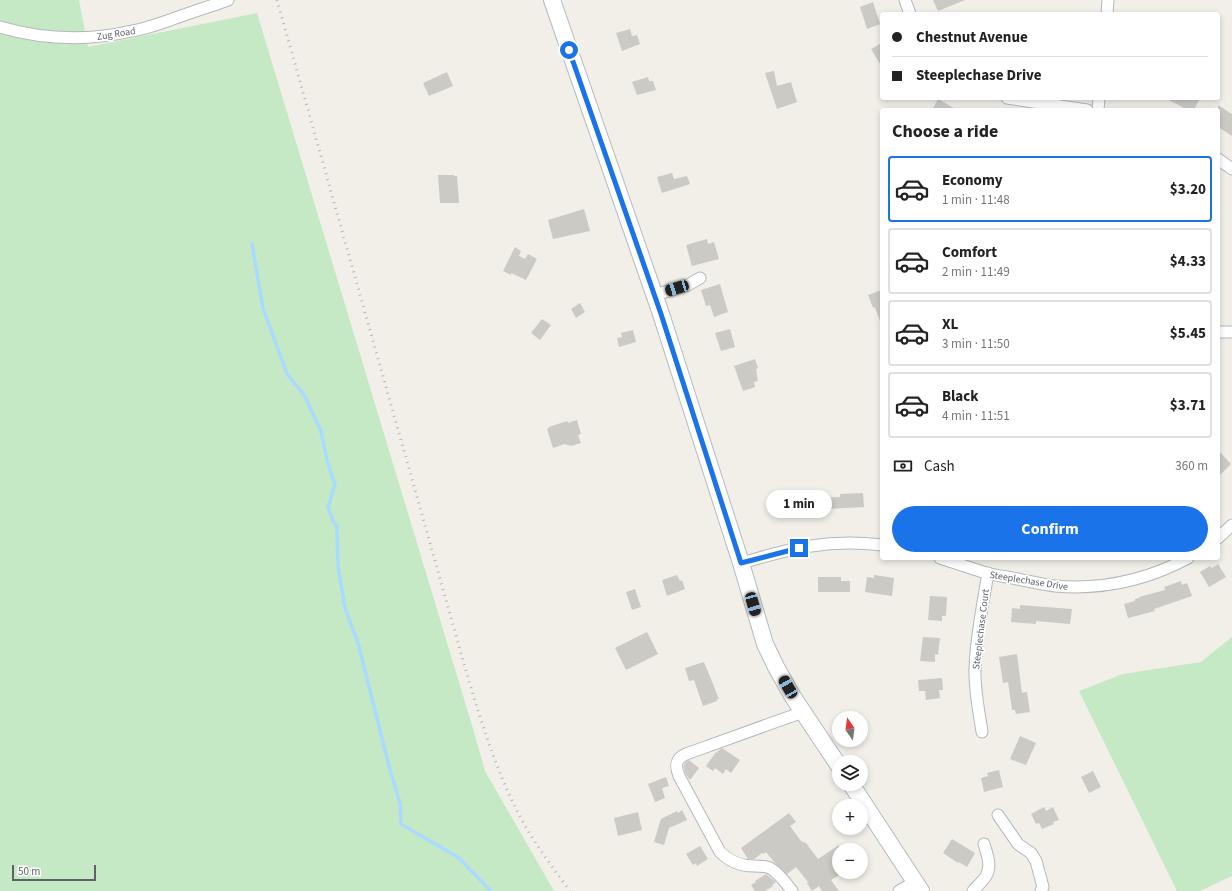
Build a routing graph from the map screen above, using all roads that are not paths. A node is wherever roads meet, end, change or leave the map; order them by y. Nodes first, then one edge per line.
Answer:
1 (228, 0) edge
2 (552, 0) edge
3 (905, 0) edge
4 (1108, 0) edge
5 (909, 12) edge
6 (1107, 12) edge
7 (0, 27) edge
8 (1020, 100) edge
9 (1074, 108) edge
10 (1220, 160) edge
11 (1232, 169) edge
12 (700, 278) dead end
13 (655, 295) junction
14 (1220, 332) edge
15 (1232, 332) edge
16 (1232, 525) edge
17 (1220, 536) edge
18 (880, 545) edge
19 (946, 560) edge
20 (1184, 560) edge
21 (741, 563) junction
22 (988, 573) junction
23 (803, 712) junction
24 (982, 732) dead end
25 (832, 756) edge
26 (856, 791) edge
27 (998, 815) dead end
28 (984, 844) dead end
29 (918, 887) edge
30 (792, 891) edge
31 (899, 891) edge
32 (973, 891) edge
33 (1041, 891) edge

1 - 7 street, Zug Road
2 - 13 street
3 - 5 street
4 - 6 street
8 - 9 street
10 - 11 street
12 - 13 street
13 - 21 street
14 - 15 street
16 - 17 street
18 - 21 street
19 - 22 street, Steeplechase Drive
20 - 22 street, Steeplechase Drive
21 - 23 street
22 - 24 street, Steeplechase Court
23 - 25 street
23 - 30 street
26 - 29 street
27 - 33 street
28 - 32 street
29 - 31 street

